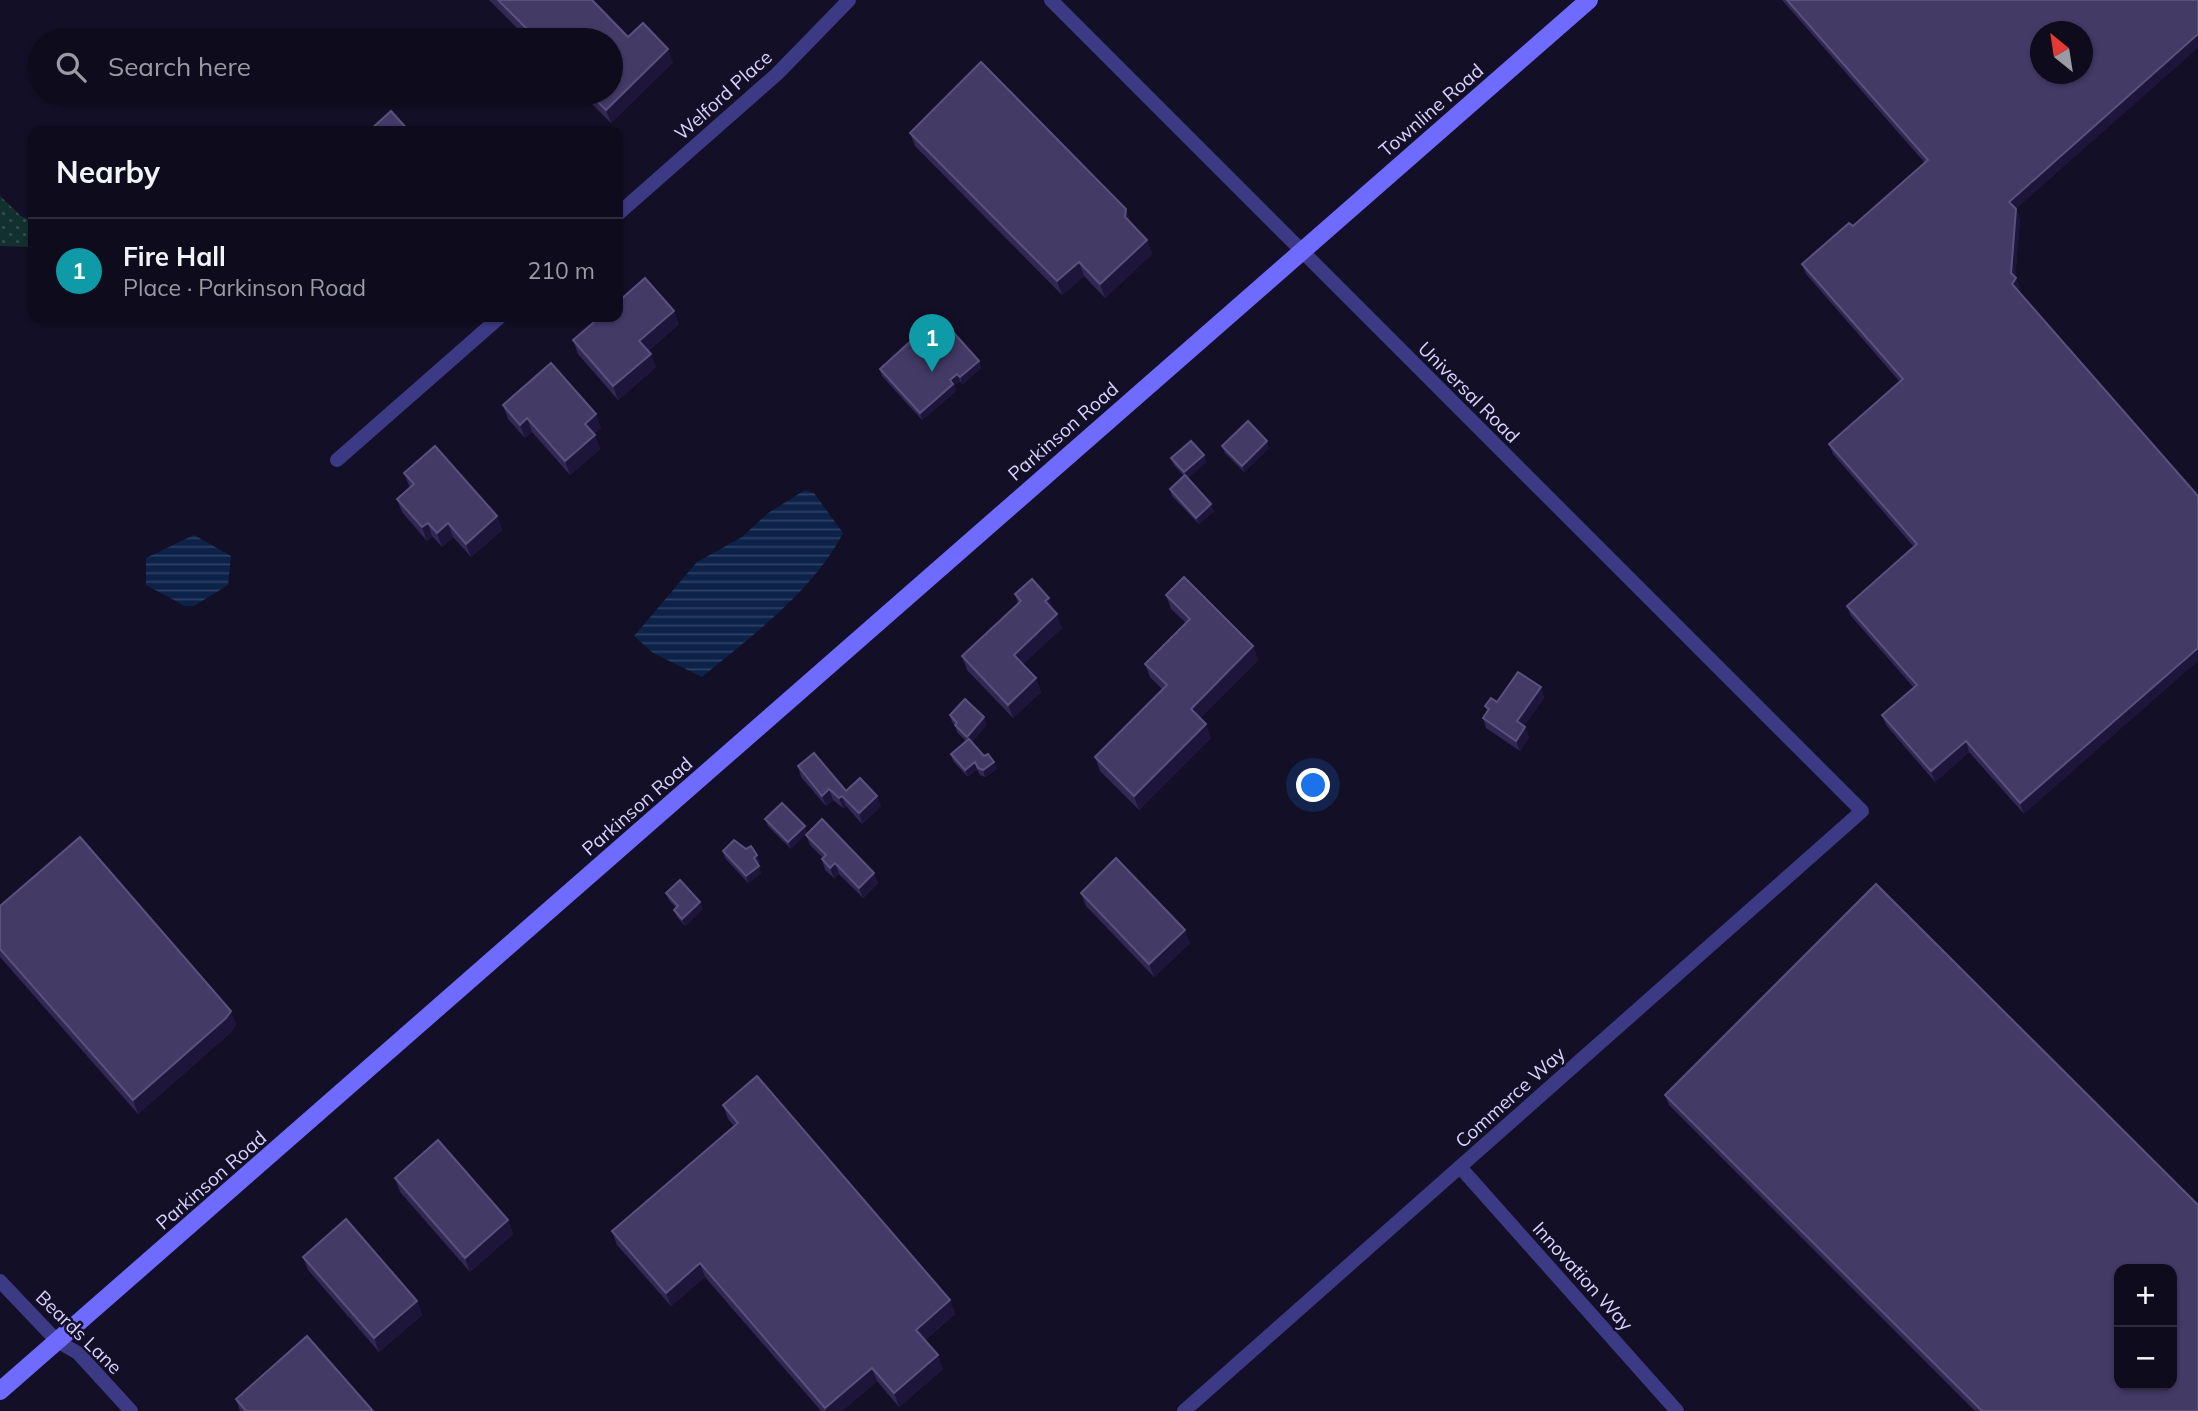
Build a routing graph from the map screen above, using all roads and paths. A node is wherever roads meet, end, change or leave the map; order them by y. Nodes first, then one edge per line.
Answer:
1 (849, 0) edge
2 (1051, 0) edge
3 (1588, 0) edge
4 (623, 210) edge
5 (1301, 251) junction
6 (494, 322) edge
7 (337, 460) dead end
8 (1861, 811) joint
9 (1460, 1167) junction
10 (0, 1281) edge
11 (57, 1341) junction
12 (0, 1391) edge
13 (131, 1411) edge
14 (1184, 1411) edge
15 (1677, 1411) edge

1 - 4 street, Welford Place
2 - 5 street, Universal Road
3 - 5 main road, Townline Road
5 - 8 street, Universal Road
5 - 11 main road, Parkinson Road
6 - 7 street
8 - 9 street, Commerce Way
9 - 14 street, Commerce Way
9 - 15 street, Innovation Way
10 - 11 street, Beards Lane
11 - 12 main road, Parkinson Road
11 - 13 street, Beards Lane

